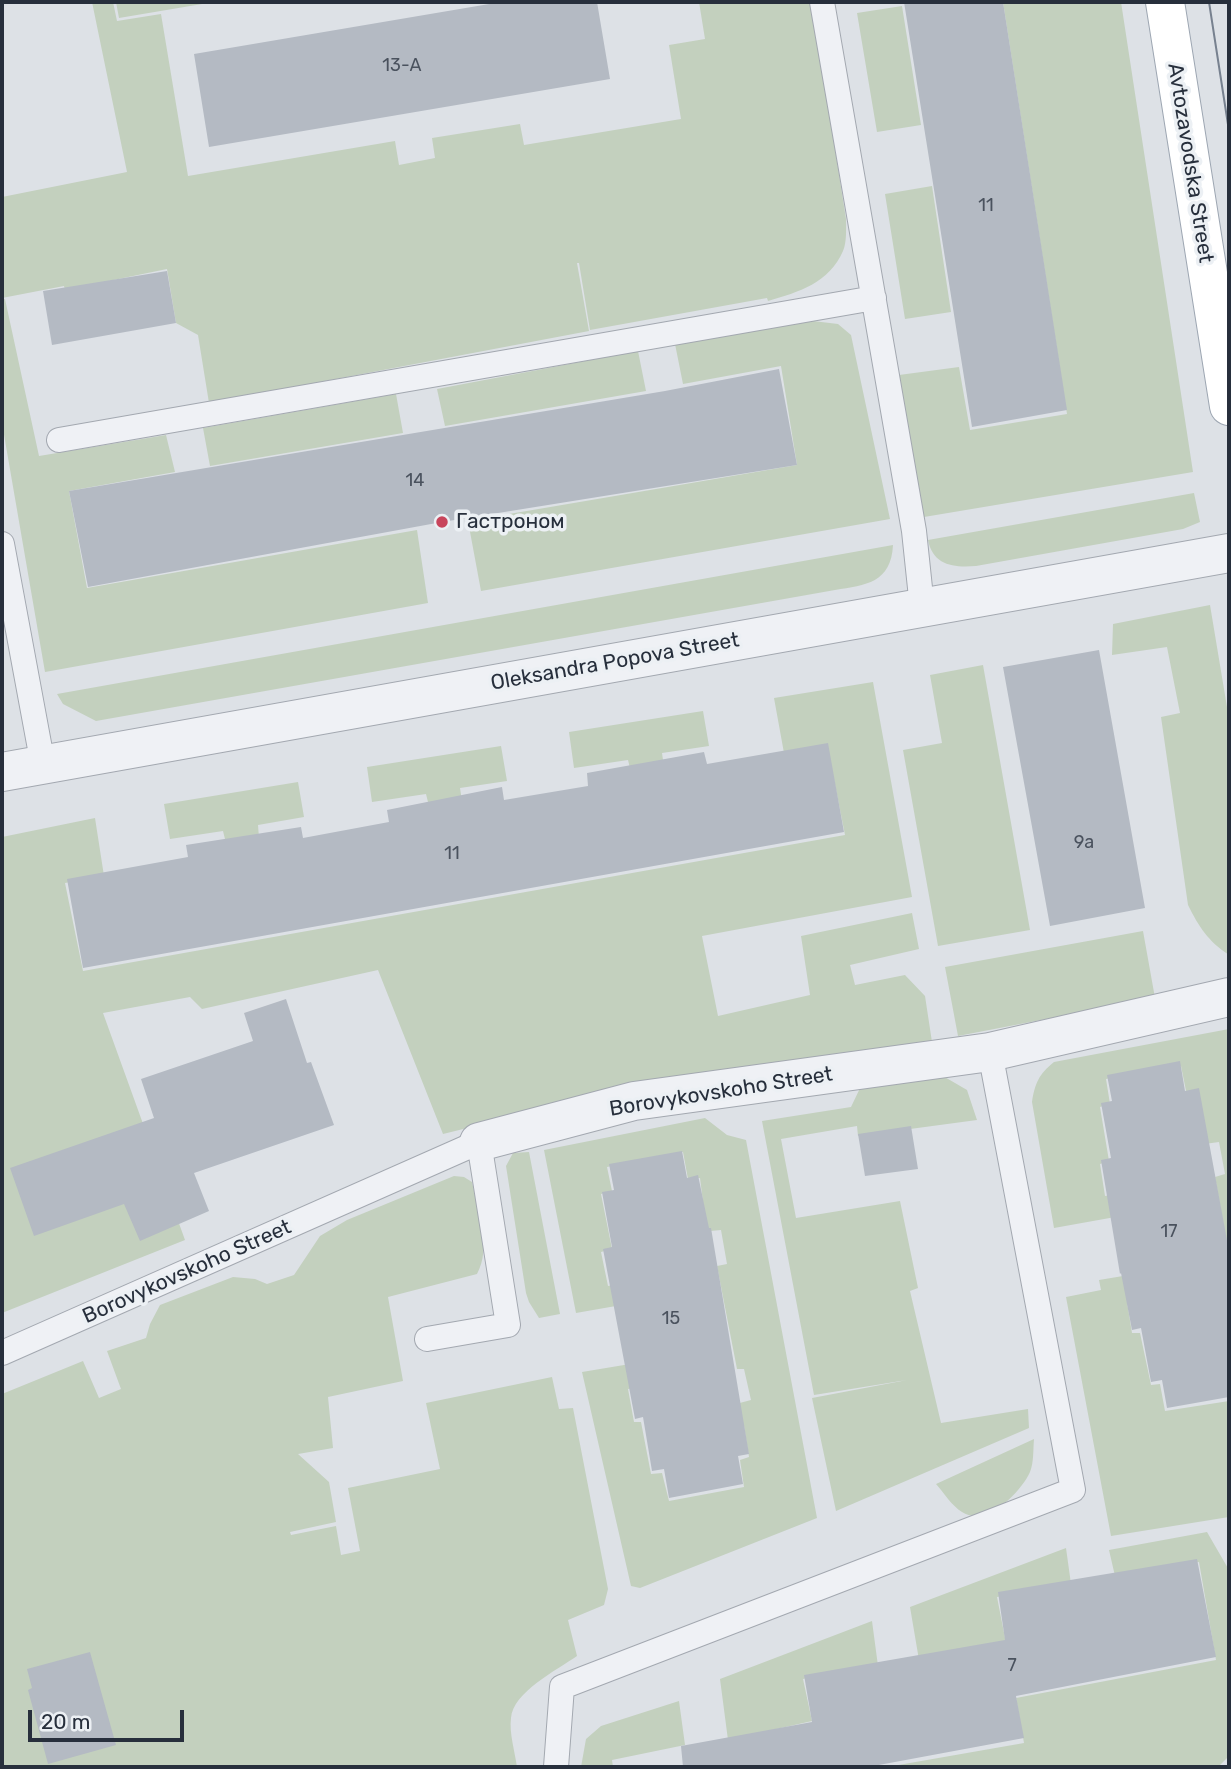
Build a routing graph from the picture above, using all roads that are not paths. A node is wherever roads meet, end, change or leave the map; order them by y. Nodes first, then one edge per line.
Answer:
1 (822, 2) edge
2 (1165, 2) edge
3 (874, 298) junction
4 (1229, 406) edge
5 (59, 440) dead end
6 (2, 544) edge
7 (1229, 553) edge
8 (922, 607) junction
9 (43, 765) junction
10 (2, 772) edge
11 (1229, 997) edge
12 (990, 1052) junction
13 (479, 1142) junction
14 (428, 1339) dead end
15 (2, 1353) edge
16 (556, 1767) edge

1 - 3 lane
2 - 4 main road, Avtozavodska Street
3 - 5 lane
3 - 8 lane
6 - 9 lane
7 - 8 street, Oleksandra Popova Street
8 - 9 street, Oleksandra Popova Street
9 - 10 street, Oleksandra Popova Street
11 - 12 street, Borovykovskoho Street
12 - 13 street, Borovykovskoho Street
12 - 16 lane
13 - 14 lane
13 - 15 lane, Borovykovskoho Street

